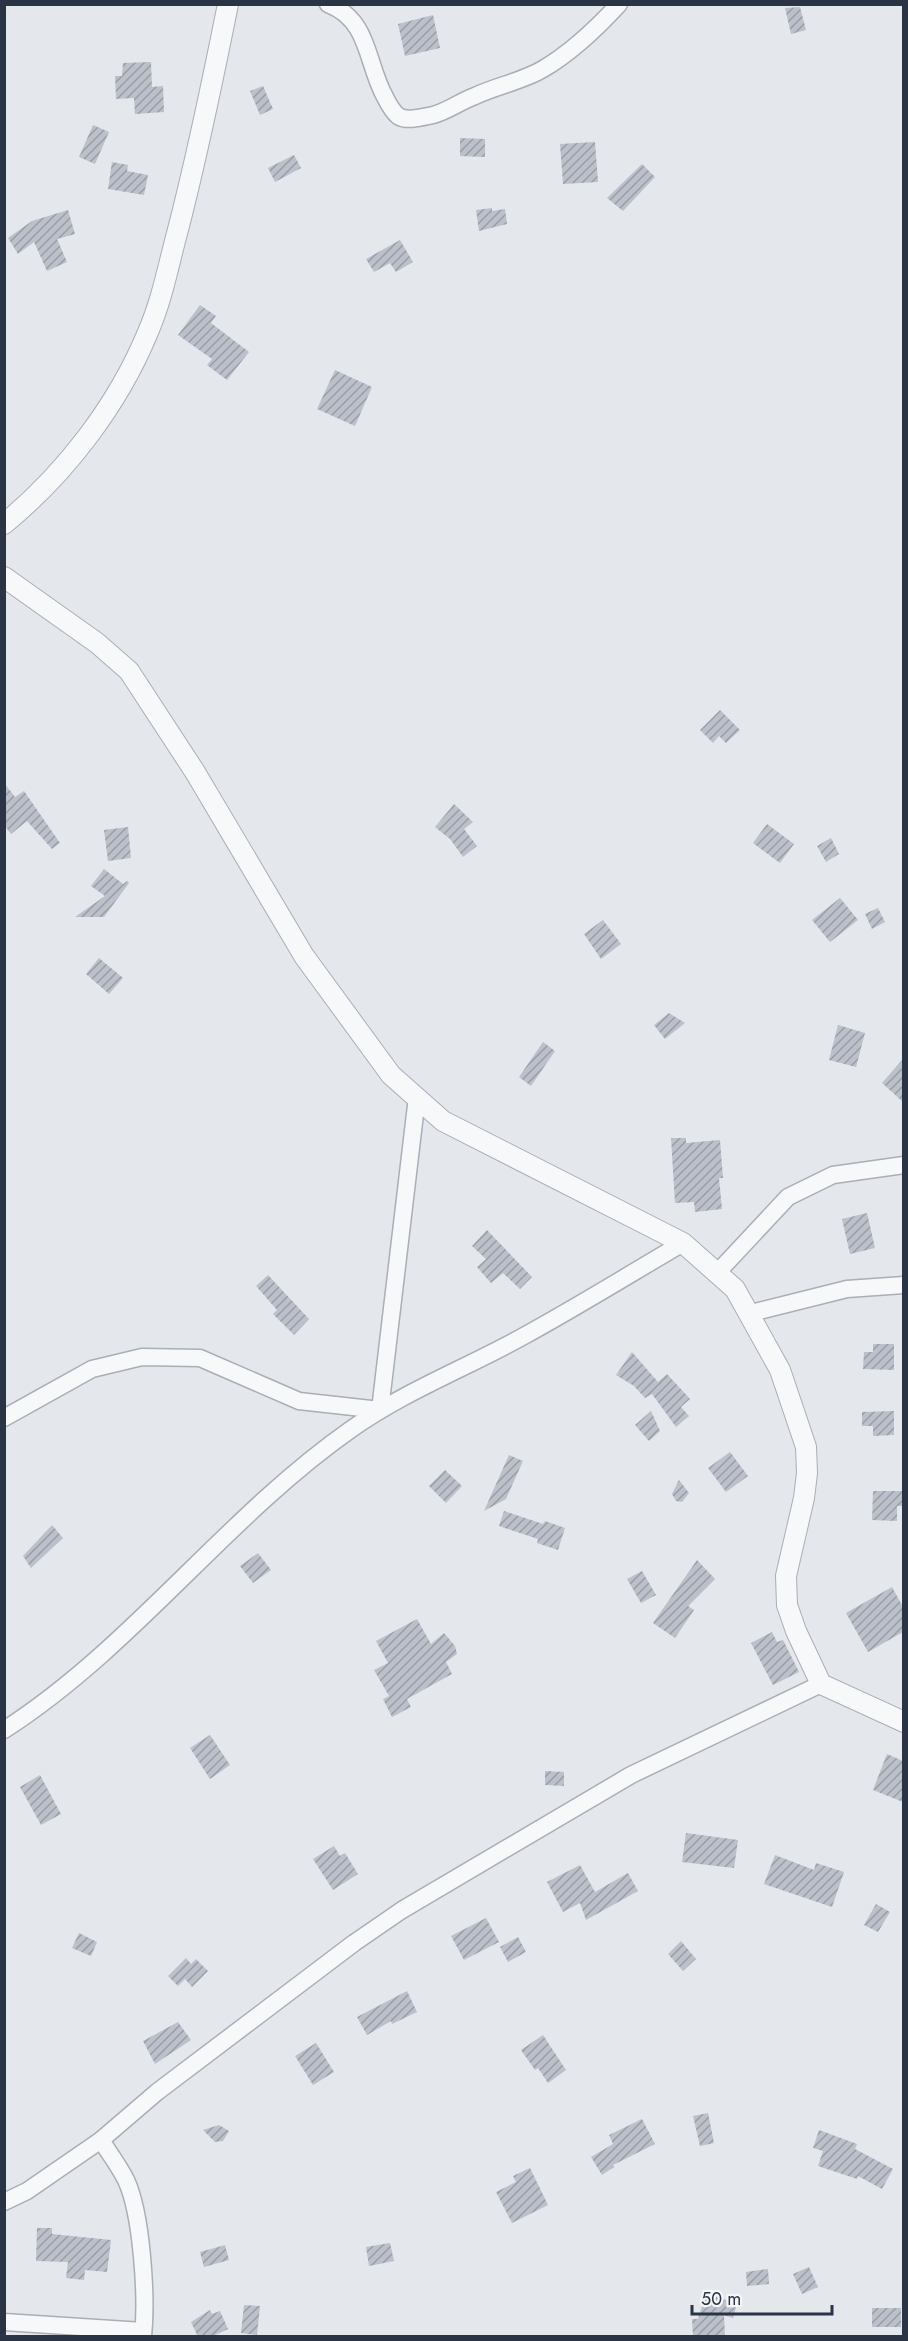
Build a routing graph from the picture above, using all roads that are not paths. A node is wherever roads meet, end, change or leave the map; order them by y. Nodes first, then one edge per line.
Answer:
1 (228, 4) edge
2 (328, 4) edge
3 (619, 4) edge
4 (4, 524) edge
5 (4, 577) edge
6 (417, 1097) junction
7 (903, 1165) edge
8 (683, 1243) junction
9 (717, 1273) junction
10 (903, 1286) edge
11 (751, 1313) junction
12 (380, 1410) junction
13 (4, 1418) edge
14 (821, 1684) junction
15 (903, 1722) edge
16 (4, 1730) edge
17 (101, 2140) junction
18 (4, 2202) edge
19 (4, 2322) edge
20 (143, 2334) edge

1 - 4 street
2 - 3 street
5 - 6 street
6 - 8 street
6 - 12 street
7 - 9 street
8 - 9 street
8 - 12 street
9 - 11 street
10 - 11 street
11 - 14 street
12 - 13 street
12 - 16 street
14 - 15 street
14 - 17 street
17 - 18 street
17 - 20 street
19 - 20 street

